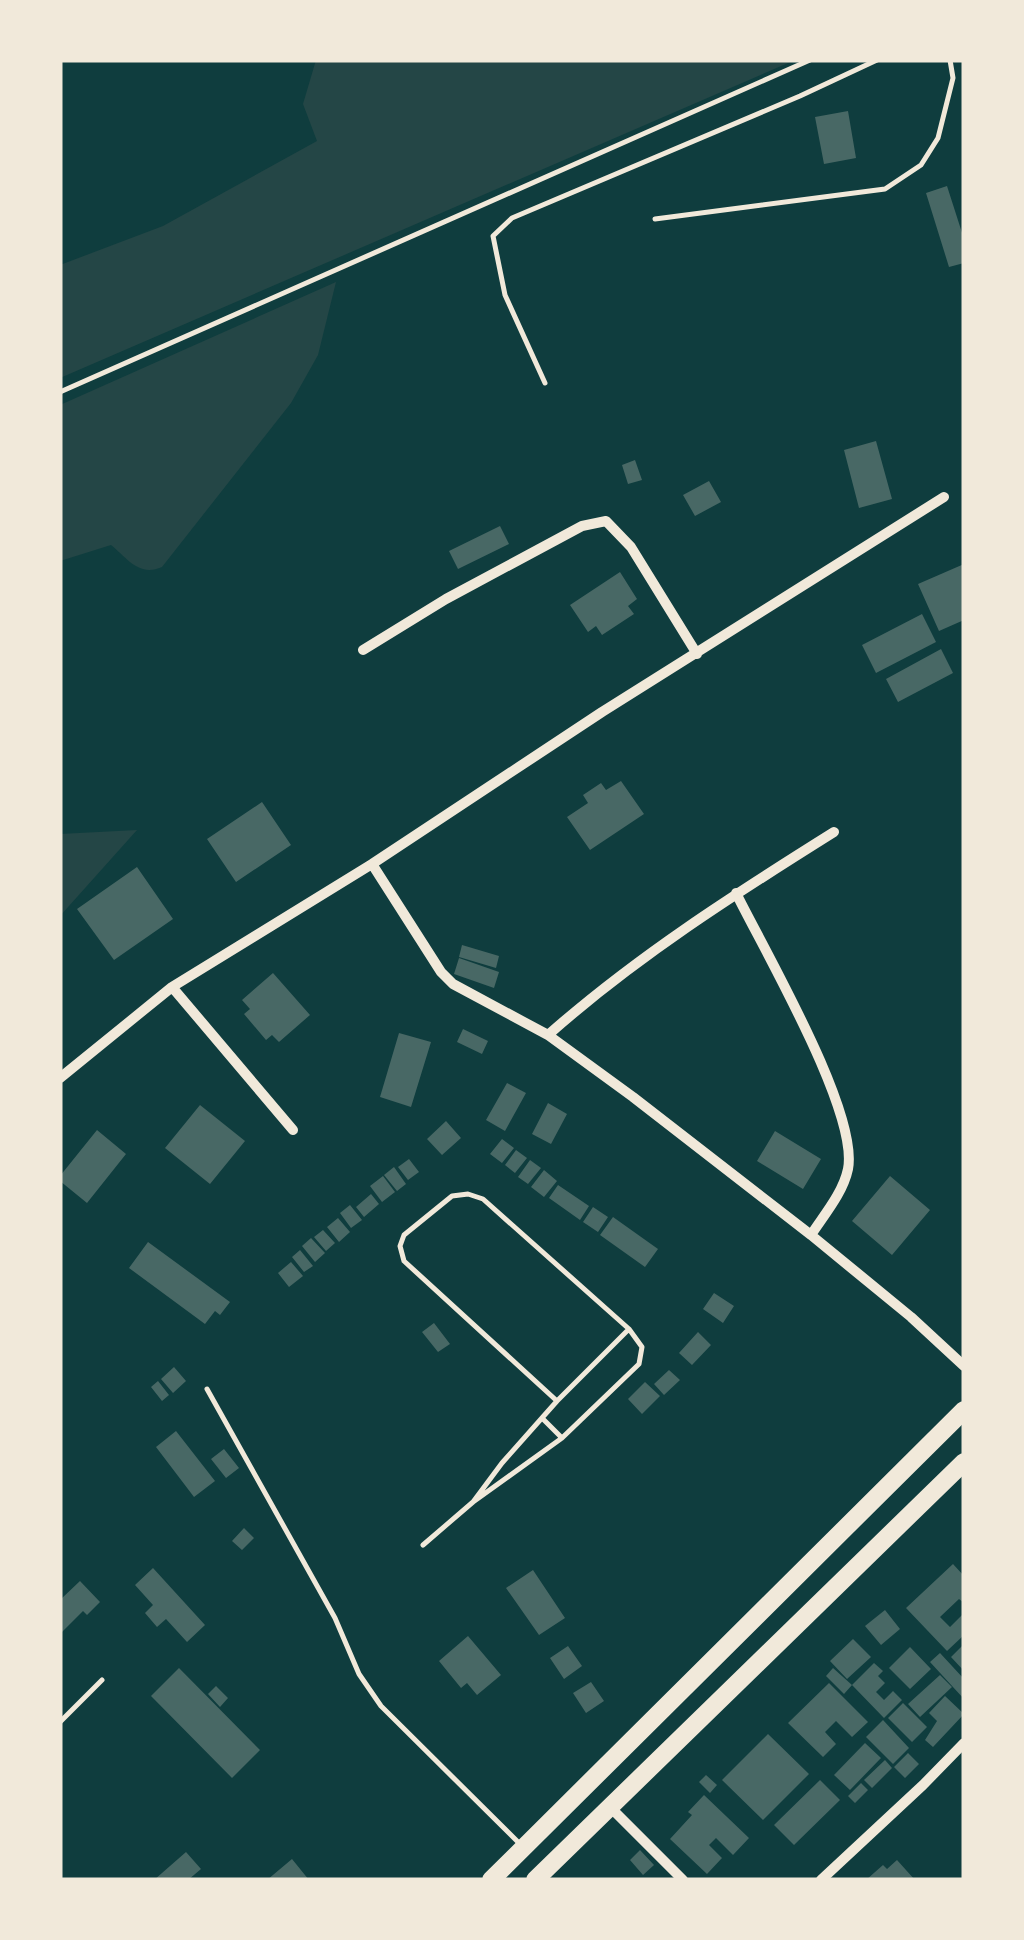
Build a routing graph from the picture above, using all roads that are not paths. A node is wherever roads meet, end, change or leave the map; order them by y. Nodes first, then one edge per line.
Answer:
1 (810, 60) edge
2 (877, 60) edge
3 (950, 60) edge
4 (655, 219) dead end
5 (546, 383) dead end
6 (60, 392) edge
7 (944, 497) dead end
8 (363, 650) dead end
9 (697, 654) junction
10 (834, 832) dead end
11 (372, 864) junction
12 (736, 893) junction
13 (172, 987) junction
14 (548, 1035) junction
15 (60, 1078) edge
16 (293, 1130) dead end
17 (810, 1235) junction
18 (629, 1330) junction
19 (964, 1366) edge
20 (207, 1389) dead end
21 (557, 1401) junction
22 (964, 1410) edge
23 (542, 1418) junction
24 (562, 1438) junction
25 (964, 1462) edge
26 (473, 1502) junction
27 (423, 1545) dead end
28 (102, 1680) dead end
29 (60, 1722) edge
30 (964, 1743) edge
31 (610, 1806) junction
32 (524, 1848) junction
33 (490, 1880) edge
34 (536, 1880) edge
35 (684, 1880) edge
36 (821, 1880) edge

1 - 6 lane
2 - 5 lane
3 - 4 lane
7 - 9 street
8 - 9 street
9 - 11 street
10 - 12 street
11 - 13 street
11 - 14 street
12 - 14 street
12 - 17 street
13 - 15 street
13 - 16 street
14 - 17 street
17 - 19 street
18 - 21 lane
18 - 21 lane
18 - 24 lane
20 - 32 lane
21 - 23 lane
22 - 32 highway
23 - 24 lane
23 - 26 lane
24 - 26 lane
25 - 31 highway
26 - 27 lane
28 - 29 lane
30 - 36 street
31 - 34 highway
31 - 35 street
32 - 33 highway

